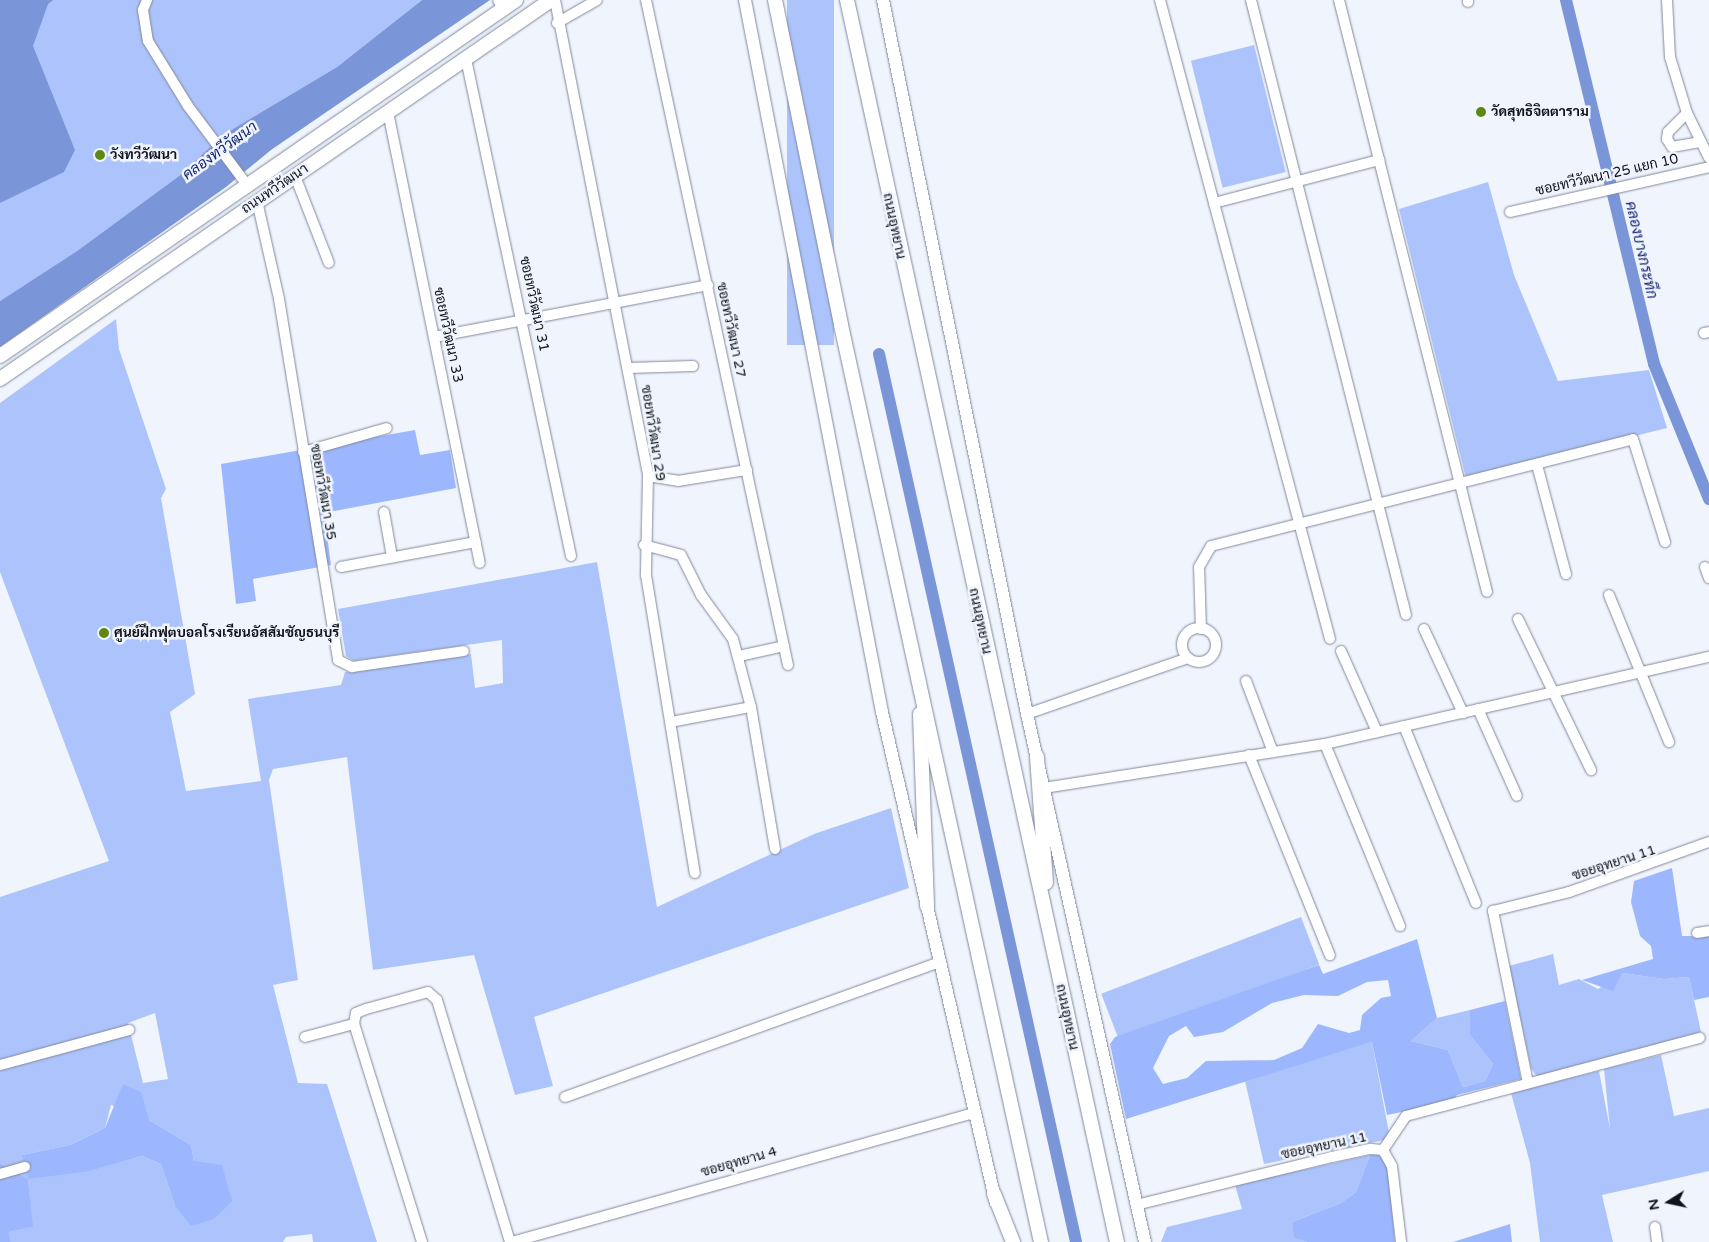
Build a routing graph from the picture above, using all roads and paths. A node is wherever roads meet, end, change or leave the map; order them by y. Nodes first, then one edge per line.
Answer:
1 (147, 0) edge
2 (516, 0) edge
3 (553, 0) edge
4 (597, 0) edge
5 (646, 0) edge
6 (745, 0) edge
7 (776, 0) edge
8 (847, 0) edge
9 (883, 0) edge
10 (1160, 0) edge
11 (1251, 0) edge
12 (1339, 0) edge
13 (1667, 0) edge
14 (501, 5) edge
15 (557, 23) junction
16 (516, 26) junction
17 (466, 59) junction
18 (388, 112) junction
19 (1687, 113) junction
20 (1700, 142) junction
21 (1709, 158) edge
22 (1379, 160) junction
23 (1709, 167) edge
24 (295, 176) junction
25 (1297, 182) junction
26 (247, 185) junction
27 (258, 201) junction
28 (1214, 203) junction
29 (1510, 212) dead end
30 (328, 263) dead end
31 (708, 285) junction
32 (615, 302) junction
33 (523, 321) junction
34 (434, 337) junction
35 (0, 356) edge
36 (693, 366) dead end
37 (628, 368) junction
38 (0, 379) edge
39 (386, 428) dead end
40 (303, 452) junction
41 (1537, 465) junction
42 (747, 470) junction
43 (648, 476) junction
44 (1460, 484) junction
45 (1378, 505) junction
46 (384, 512) dead end
47 (1300, 524) junction
48 (476, 542) junction
49 (1665, 542) dead end
50 (644, 544) junction
51 (571, 556) dead end
52 (392, 557) junction
53 (480, 563) dead end
54 (341, 567) dead end
55 (1705, 567) dead end
56 (1566, 574) dead end
57 (1709, 578) edge
58 (1487, 592) dead end
59 (1609, 595) dead end
60 (1406, 615) dead end
61 (1518, 619) dead end
62 (1201, 629) junction
63 (1424, 629) dead end
64 (1330, 638) dead end
65 (784, 646) junction
66 (464, 650) dead end
67 (1341, 651) dead end
68 (739, 656) junction
69 (1709, 657) edge
70 (1188, 658) junction
71 (788, 666) dead end
72 (1640, 672) junction
73 (1246, 681) dead end
74 (920, 686) junction
75 (1553, 692) junction
76 (751, 707) junction
77 (1478, 709) junction
78 (1463, 713) junction
79 (1027, 714) junction
80 (672, 722) junction
81 (1404, 726) junction
82 (1377, 732) junction
83 (1669, 742) dead end
84 (1325, 744) junction
85 (1273, 752) junction
86 (1249, 755) junction
87 (1037, 757) junction
88 (1591, 770) dead end
89 (1044, 788) junction
90 (1517, 796) dead end
91 (1709, 842) edge
92 (775, 850) dead end
93 (695, 873) dead end
94 (1476, 903) dead end
95 (927, 906) junction
96 (1400, 926) dead end
97 (1709, 931) edge
98 (1697, 933) dead end
99 (1053, 951) junction
100 (1330, 954) dead end
101 (940, 962) junction
102 (354, 1024) junction
103 (129, 1030) dead end
104 (305, 1037) dead end
105 (1700, 1038) dead end
106 (0, 1065) edge
107 (1528, 1083) junction
108 (565, 1097) dead end
109 (975, 1113) junction
110 (1383, 1150) junction
111 (24, 1168) dead end
112 (0, 1174) edge
113 (994, 1194) junction
114 (1136, 1205) junction
115 (1656, 1227) dead end
116 (422, 1242) edge
117 (511, 1242) edge
118 (1006, 1242) edge
119 (1013, 1242) edge
120 (1041, 1242) edge
121 (1117, 1242) edge
122 (1145, 1242) edge
123 (1401, 1242) edge
124 (1657, 1242) edge

1 - 26 street
2 - 14 main road, ถนนทวีวัฒนา
3 - 15 street, ซอยทวีวัฒนา 29
3 - 16 main road, ถนนทวีวัฒนา
4 - 15 street
5 - 31 street, ซอยทวีวัฒนา 27
6 - 95 street
7 - 74 main road
8 - 99 main road, ถนนอุทยาน
9 - 79 street, ถนนอุทยาน
10 - 28 street
11 - 25 street
12 - 22 street
13 - 19 street
14 - 16 main road
14 - 26 main road, ถนนทวีวัฒนา
15 - 32 street, ซอยทวีวัฒนา 29
16 - 17 main road, ถนนทวีวัฒนา
17 - 18 main road, ถนนทวีวัฒนา
17 - 33 street, ซอยทวีวัฒนา 31
18 - 24 main road, ถนนทวีวัฒนา
18 - 34 street, ซอยทวีวัฒนา 33
19 - 20 street
19 - 20 street
20 - 21 street
22 - 25 street
22 - 44 street
23 - 29 street, ซอยทวีวัฒนา 25 แยก 10
24 - 27 main road, ถนนทวีวัฒนา
24 - 30 street
25 - 28 street
25 - 45 street
26 - 27 main road
26 - 35 main road, ถนนทวีวัฒนา
27 - 38 main road, ถนนทวีวัฒนา
27 - 40 street, ซอยทวีวัฒนา 35
28 - 47 street
31 - 32 street
31 - 42 street, ซอยทวีวัฒนา 27
32 - 33 street
32 - 37 street, ซอยทวีวัฒนา 29
33 - 34 street
33 - 51 street, ซอยทวีวัฒนา 31
34 - 48 street, ซอยทวีวัฒนา 33
36 - 37 street
37 - 43 street, ซอยทวีวัฒนา 29
39 - 40 street
40 - 66 street, ซอยทวีวัฒนา 35
41 - 44 street
41 - 49 street
41 - 56 street
42 - 43 street
42 - 65 street, ซอยทวีวัฒนา 27
43 - 50 street, ซอยทวีวัฒนา 29
44 - 45 street
44 - 58 street
45 - 47 street
45 - 60 street
46 - 52 street
47 - 62 street
47 - 64 street
48 - 52 street
48 - 53 street, ซอยทวีวัฒนา 33
50 - 68 street
50 - 80 street, ซอยทวีวัฒนา 29
52 - 54 street
55 - 57 street
59 - 72 street
61 - 75 street
62 - 70 street
62 - 70 street
63 - 78 street
65 - 68 street
65 - 71 street, ซอยทวีวัฒนา 27
67 - 82 street
68 - 76 street
69 - 72 street
70 - 79 street
72 - 75 street
72 - 83 street
73 - 85 street
74 - 95 main road
74 - 120 main road
75 - 77 street
75 - 88 street
76 - 80 street
76 - 92 street
77 - 78 street
77 - 90 street
78 - 81 street
79 - 87 street, ถนนอุทยาน
80 - 93 street, ซอยทวีวัฒนา 29
81 - 82 street
81 - 94 street
82 - 84 street
84 - 85 street
84 - 96 street
85 - 86 street
86 - 89 street
86 - 100 street
87 - 89 street, ถนนอุทยาน
87 - 99 main road
89 - 114 street, ถนนอุทยาน
91 - 107 street, ซอยอุทยาน 11
95 - 101 street
97 - 98 street
99 - 121 main road, ถนนอุทยาน
101 - 108 street
101 - 109 street
102 - 104 street
102 - 116 street
102 - 117 street
103 - 106 street
105 - 107 street, ซอยอุทยาน 11
107 - 110 street, ซอยอุทยาน 11
109 - 113 street
109 - 117 street, ซอยอุทยาน 4
110 - 114 street, ซอยอุทยาน 11
110 - 123 street
111 - 112 street
113 - 118 street
113 - 119 main road
114 - 122 street, ถนนอุทยาน
115 - 124 street

